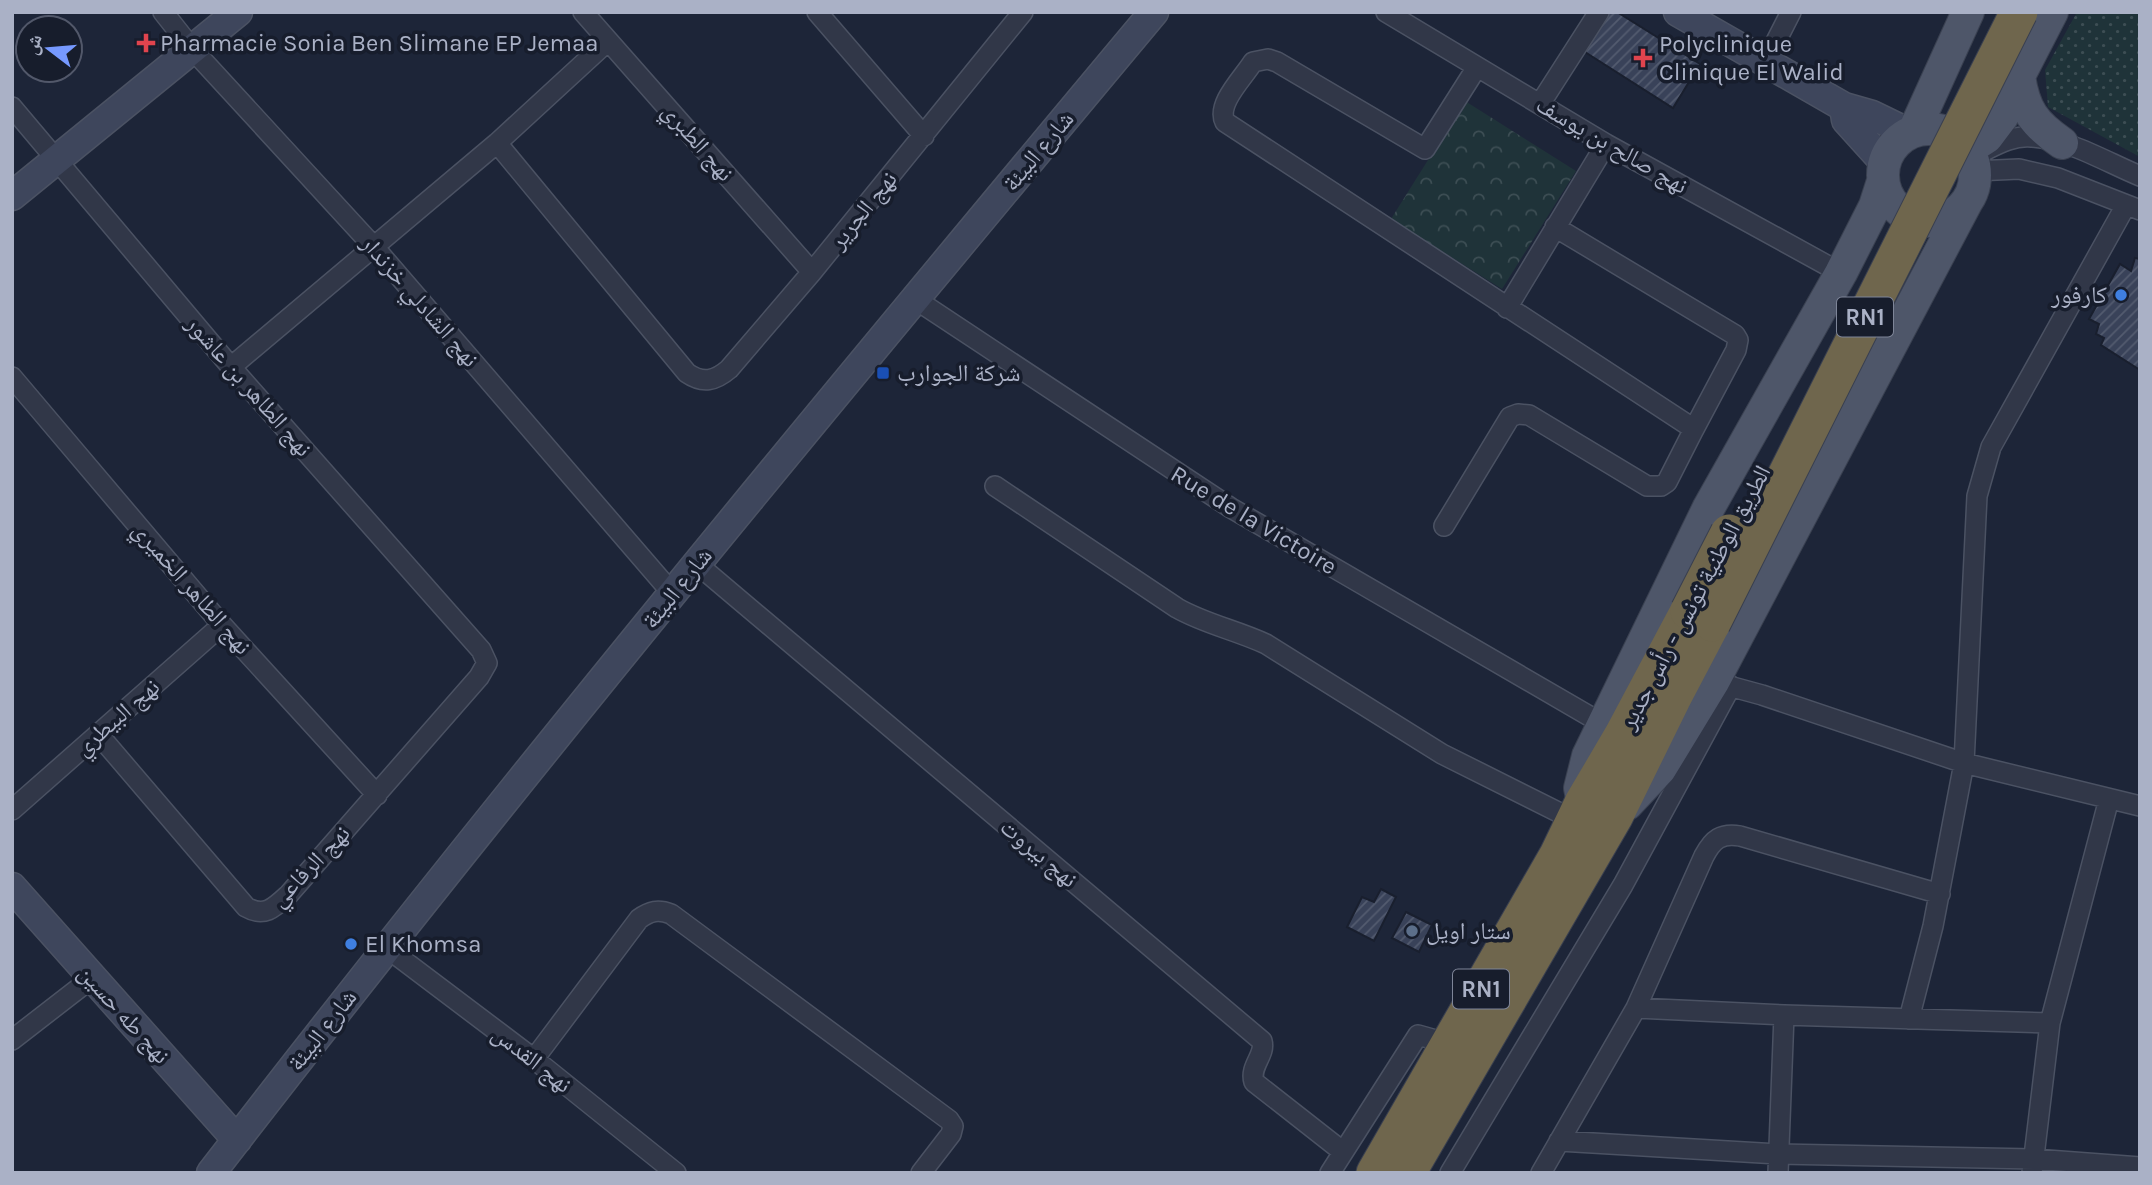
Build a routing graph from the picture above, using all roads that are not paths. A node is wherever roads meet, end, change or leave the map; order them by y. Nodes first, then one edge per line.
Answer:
1 (163, 12) edge
2 (238, 12) edge
3 (583, 12) edge
4 (817, 12) edge
5 (1023, 12) edge
6 (1154, 12) edge
7 (1386, 12) edge
8 (1599, 12) edge
9 (1678, 12) edge
10 (1791, 12) edge
11 (1968, 12) edge
12 (1997, 12) edge
13 (2019, 12) edge
14 (2052, 12) edge
15 (608, 41) junction
16 (193, 50) junction
17 (1766, 61) junction
18 (1477, 67) junction
19 (2019, 76) junction
20 (1540, 104) junction
21 (12, 107) edge
22 (1844, 107) junction
23 (1911, 132) junction
24 (924, 136) junction
25 (497, 143) junction
26 (2062, 143) junction
27 (1606, 144) junction
28 (56, 160) junction
29 (1970, 170) junction
30 (1884, 171) junction
31 (2140, 176) edge
32 (12, 196) edge
33 (2133, 208) edge
34 (1555, 227) junction
35 (374, 247) junction
36 (812, 272) junction
37 (1841, 273) junction
38 (915, 299) junction
39 (1507, 308) junction
40 (232, 367) junction
41 (12, 377) edge
42 (1694, 429) junction
43 (995, 486) dead end
44 (1444, 526) dead end
45 (697, 564) junction
46 (672, 593) junction
47 (1700, 617) junction
48 (222, 625) junction
49 (487, 663) joint
50 (1722, 684) junction
51 (1603, 724) junction
52 (98, 734) junction
53 (1964, 763) junction
54 (377, 795) junction
55 (2109, 799) junction
56 (2140, 806) edge
57 (12, 810) edge
58 (1590, 814) junction
59 (12, 887) edge
60 (1940, 894) junction
61 (387, 948) junction
62 (92, 978) junction
63 (1636, 1007) junction
64 (1784, 1015) junction
65 (1909, 1019) junction
66 (2050, 1023) junction
67 (12, 1040) edge
68 (1450, 1044) junction
69 (534, 1059) junction
70 (237, 1140) junction
71 (1559, 1141) junction
72 (1342, 1151) junction
73 (1778, 1163) edge
74 (2033, 1166) edge
75 (2140, 1167) edge
76 (211, 1173) edge
77 (676, 1173) edge
78 (921, 1173) edge
79 (1330, 1173) edge
80 (1374, 1173) edge
81 (1407, 1173) edge
82 (1450, 1173) edge
83 (1541, 1173) edge

1 - 16 street, نهج الشادلي خزندار
2 - 16 main road
3 - 15 street, نهج الطبري
4 - 24 street
5 - 24 street, نهج الجرير
6 - 38 main road, شارع البيئة
7 - 18 street, نهج صالح بن يوسف
8 - 20 street
9 - 17 main road
10 - 17 street
11 - 23 main road
12 - 47 highway, الطريق الوطنية تونس - رأس جدير / RN1, bridge
13 - 47 highway, الطريق الوطنية تونس - رأس جدير / RN1, bridge
14 - 19 main road
15 - 25 street
15 - 36 street, نهج الطبري
16 - 28 main road
16 - 35 street, نهج الشادلي خزندار
17 - 22 main road
18 - 20 street, نهج صالح بن يوسف
18 - 39 street
19 - 26 main road
19 - 29 main road
20 - 27 street, نهج صالح بن يوسف
21 - 28 street, نهج الطاهر بن عاشور
22 - 23 main road
22 - 30 main road
23 - 29 main road
23 - 30 main road
24 - 36 street, نهج الجرير
25 - 35 street
25 - 36 street, نهج الجرير
26 - 29 street
26 - 31 street
27 - 34 street
27 - 37 street, نهج صالح بن يوسف
28 - 32 main road
28 - 40 street, نهج الطاهر بن عاشور
29 - 30 main road
29 - 33 street
29 - 50 main road
30 - 37 main road
33 - 53 street
34 - 39 street
34 - 42 street
35 - 40 street
35 - 46 street, نهج الشادلي خزندار
37 - 51 main road
38 - 45 main road, شارع البيئة
38 - 51 street, Rue de la Victoire
39 - 42 street
40 - 49 street, نهج الطاهر بن عاشور
41 - 48 street, نهج الطاهر الخميري
42 - 44 street
43 - 58 street
45 - 46 main road, شارع البيئة
45 - 72 street, نهج بيروت
46 - 61 main road, شارع البيئة
47 - 58 highway, الطريق الوطنية تونس - رأس جدير / RN1
48 - 52 street, نهج البيطري
48 - 54 street, نهج الطاهر الخميري
49 - 54 street, نهج الرفاعي
50 - 53 street
50 - 58 main road
50 - 82 street
51 - 58 main road
52 - 54 street, نهج الرفاعي
52 - 57 street, نهج البيطري
53 - 55 street
53 - 60 street
55 - 56 street
55 - 66 street
58 - 68 highway, الطريق الوطنية تونس - رأس جدير / RN1
58 - 81 highway, الطريق الوطنية تونس - رأس جدير / RN1
59 - 62 main road, نهج طه حسين
60 - 63 street
60 - 65 street
61 - 69 street, نهج القدس
61 - 70 main road, شارع البيئة
62 - 67 street
62 - 70 main road, نهج طه حسين
63 - 64 street
63 - 71 street
64 - 65 street
64 - 73 street
65 - 66 street
66 - 74 street
68 - 72 street
68 - 80 highway, الطريق الوطنية تونس - رأس جدير / RN1
69 - 77 street, نهج القدس
69 - 78 street
70 - 76 main road, شارع البيئة
71 - 73 street
71 - 83 street
72 - 79 street
73 - 74 street
74 - 75 street

